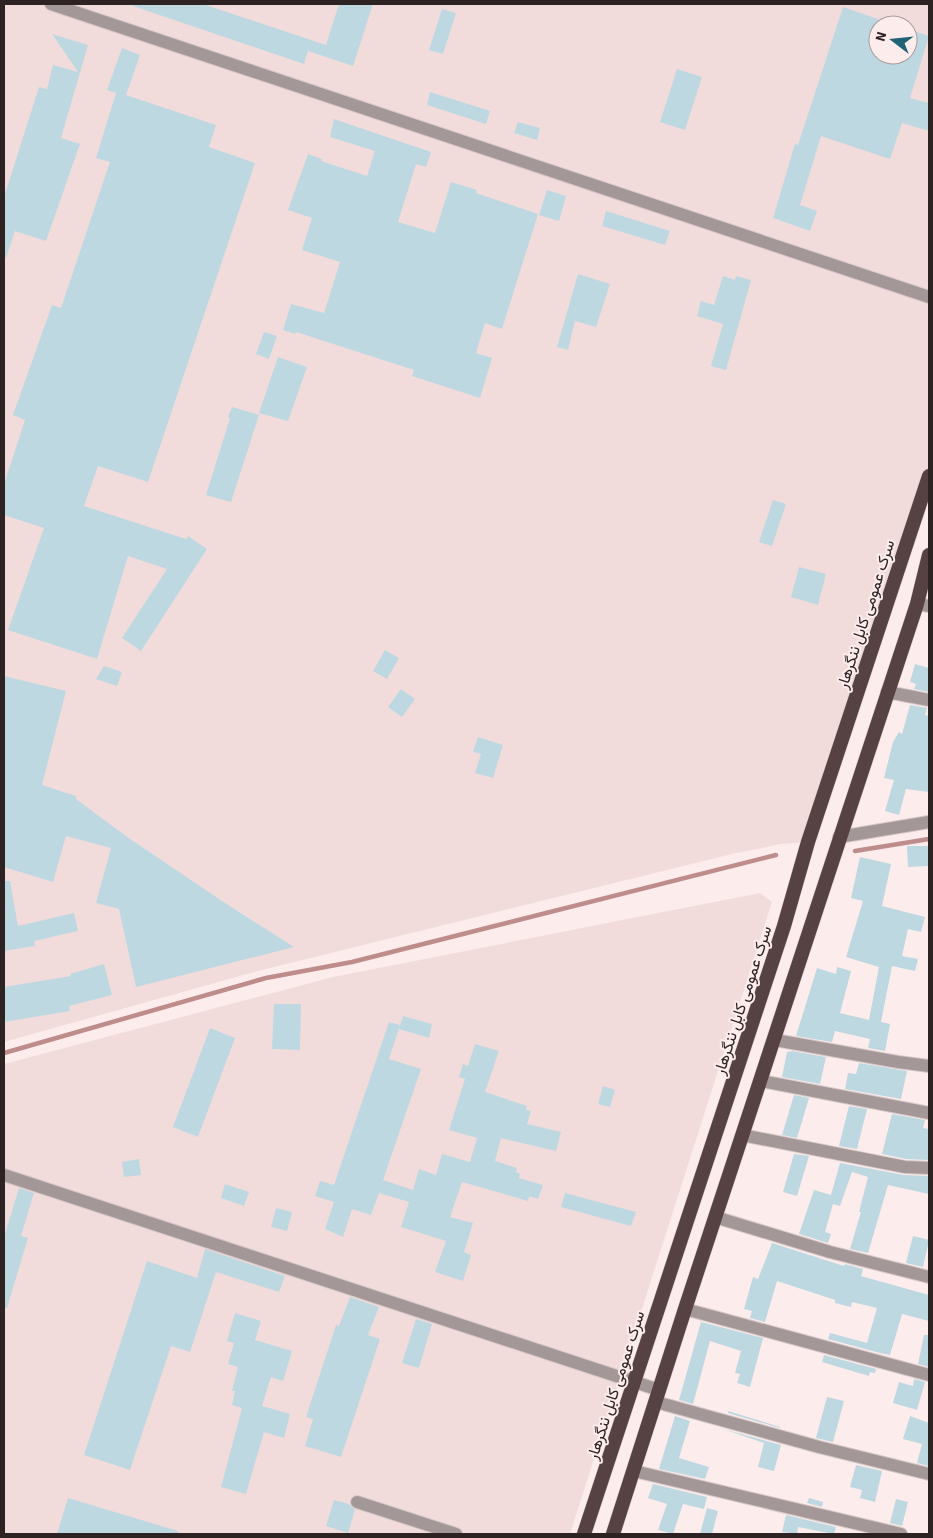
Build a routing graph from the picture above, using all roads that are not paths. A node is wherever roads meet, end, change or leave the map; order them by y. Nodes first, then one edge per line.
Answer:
1 (51, 4) edge
2 (929, 297) edge
3 (929, 476) edge
4 (929, 555) edge
5 (923, 605) edge
6 (887, 692) junction
7 (929, 700) edge
8 (929, 822) edge
9 (839, 837) junction
10 (775, 1040) junction
11 (929, 1066) edge
12 (761, 1081) junction
13 (929, 1113) edge
14 (742, 1135) junction
15 (929, 1168) edge
16 (4, 1175) edge
17 (715, 1218) junction
18 (929, 1277) edge
19 (685, 1309) junction
20 (929, 1375) edge
21 (634, 1382) junction
22 (657, 1396) junction
23 (634, 1472) junction
24 (929, 1474) edge
25 (357, 1502) dead end
26 (456, 1534) edge
27 (584, 1534) edge
28 (613, 1534) edge
29 (901, 1534) edge

1 - 2 street
3 - 21 highway, سرک عمومی کابل ننگرهار
4 - 5 highway
5 - 6 highway
6 - 7 street
6 - 9 highway
8 - 9 street
9 - 10 highway
10 - 11 street
10 - 12 highway
12 - 13 street
12 - 14 highway
14 - 15 street
14 - 17 highway
16 - 21 street
17 - 18 street
17 - 19 highway
19 - 20 street
19 - 22 highway
21 - 22 street
21 - 27 highway, سرک عمومی کابل ننگرهار
22 - 23 highway
22 - 24 street
23 - 28 highway
23 - 29 street
25 - 26 street

